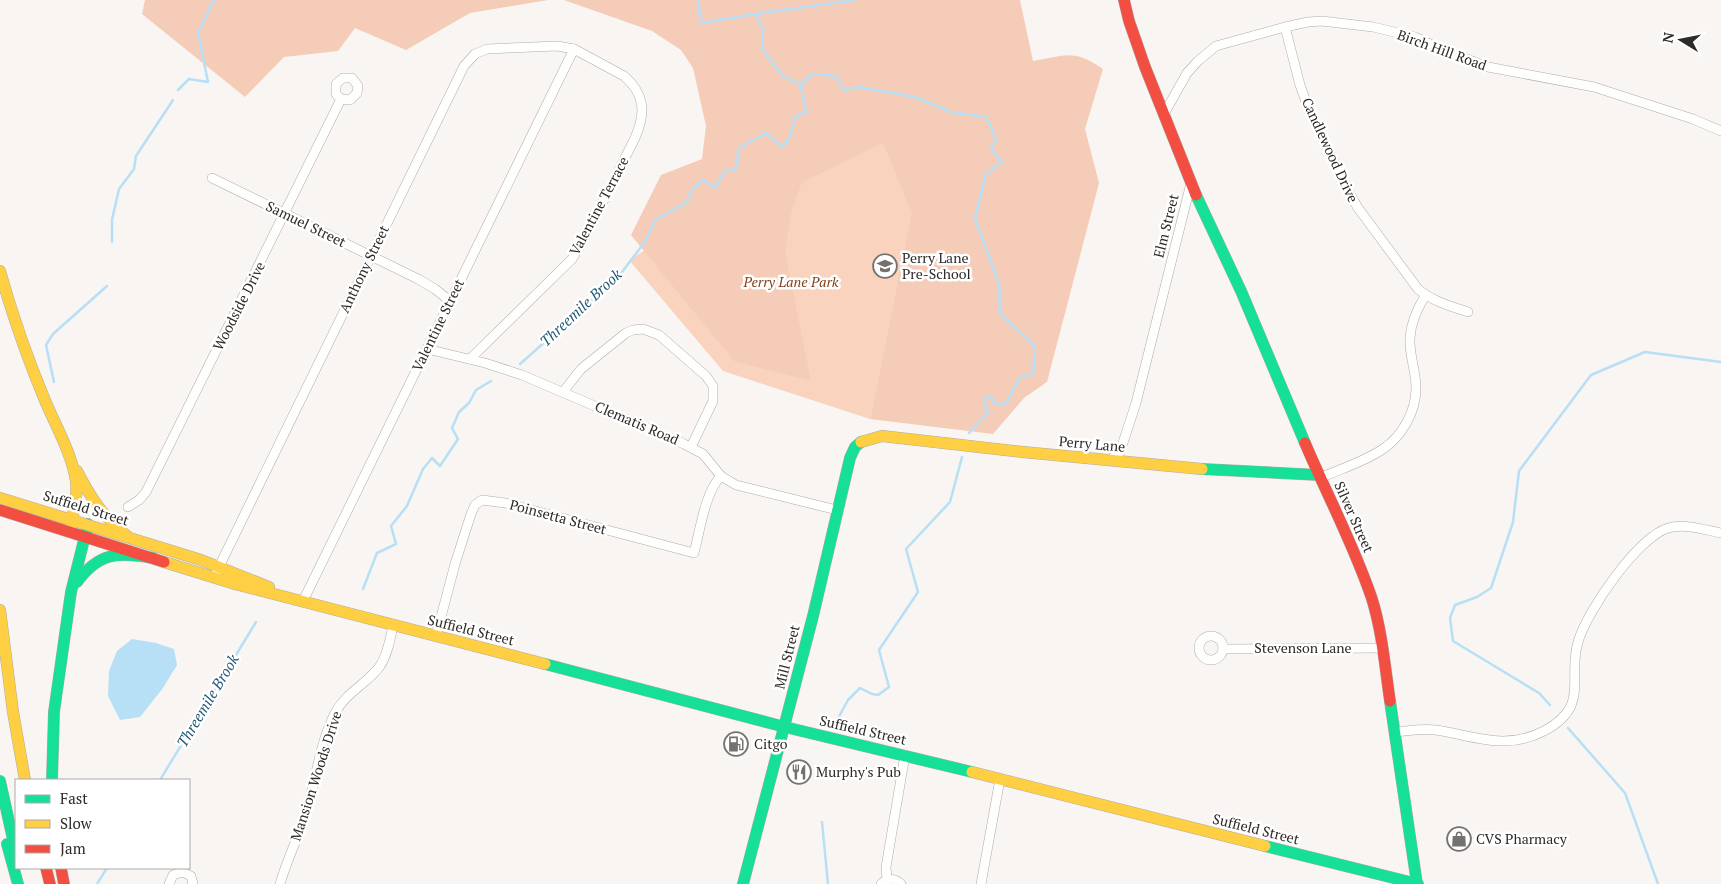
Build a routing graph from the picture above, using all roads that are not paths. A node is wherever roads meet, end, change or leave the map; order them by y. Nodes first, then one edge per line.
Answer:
1 (1124, 0) edge
2 (1285, 27) junction
3 (574, 50) junction
4 (341, 99) dead end
5 (1164, 114) junction
6 (1721, 131) edge
7 (212, 178) dead end
8 (1191, 183) junction
9 (285, 213) junction
10 (370, 256) junction
11 (0, 271) edge
12 (1425, 296) junction
13 (450, 301) junction
14 (1468, 312) dead end
15 (427, 348) junction
16 (470, 359) junction
17 (564, 392) junction
18 (863, 440) joint
19 (691, 447) junction
20 (69, 457) junction
21 (1111, 459) junction
22 (722, 476) junction
23 (1319, 477) junction
24 (0, 498) edge
25 (128, 507) dead end
26 (0, 510) edge
27 (837, 510) junction
28 (71, 525) junction
29 (87, 530) junction
30 (1721, 533) edge
31 (128, 536) junction
32 (153, 558) junction
33 (219, 566) junction
34 (214, 577) junction
35 (71, 592) junction
36 (302, 602) junction
37 (0, 610) edge
38 (393, 626) junction
39 (436, 636) junction
40 (1382, 648) junction
41 (1223, 649) dead end
42 (785, 727) junction
43 (1395, 732) junction
44 (906, 756) junction
45 (1000, 778) junction
46 (25, 779) edge
47 (52, 779) edge
48 (0, 781) edge
49 (0, 821) edge
50 (15, 848) edge
51 (20, 869) edge
52 (46, 869) edge
53 (61, 869) edge
54 (884, 882) edge
55 (18, 884) edge
56 (24, 884) edge
57 (50, 884) edge
58 (64, 884) edge
59 (169, 884) edge
60 (193, 884) edge
61 (280, 884) edge
62 (743, 884) edge
63 (901, 884) edge
64 (981, 884) edge
65 (1417, 884) edge

1 - 5 main road, Elm Street
2 - 5 street, Birch Hill Road
2 - 6 street, Birch Hill Road
2 - 12 street, Candlewood Drive
3 - 10 street, Anthony Street
3 - 13 street, Valentine Street
3 - 16 street, Valentine Terrace
4 - 9 street, Woodside Drive
5 - 8 main road, Elm Street
7 - 9 street, Samuel Street
8 - 21 street, Elm Street
8 - 23 main road, Silver Street
9 - 10 street, Samuel Street
9 - 25 street, Woodside Drive
10 - 13 street, Samuel Street
10 - 33 street, Anthony Street
11 - 20 main road
12 - 14 street, Candlewood Drive
12 - 23 street
13 - 15 street, Valentine Street
15 - 16 street, Clematis Road
15 - 36 street, Valentine Street
16 - 17 street, Clematis Road
17 - 19 street, Clematis Road
17 - 19 street
18 - 21 main road, Perry Lane
18 - 27 main road, Mill Street
19 - 22 street, Clematis Road
20 - 28 main road
20 - 31 main road
21 - 23 main road, Perry Lane
22 - 27 street, Clematis Road
22 - 39 street, Poinsetta Street
23 - 40 main road, Silver Street
24 - 28 main road, Suffield Street
26 - 28 main road, Suffield Street
27 - 42 main road, Mill Street
28 - 29 main road, Suffield Street
29 - 31 main road, Suffield Street
29 - 32 main road, Suffield Street
29 - 35 main road
30 - 43 street
31 - 33 main road, Suffield Street
32 - 34 main road, Suffield Street
32 - 35 main road
33 - 34 street, Anthony Street
33 - 36 main road, Suffield Street
34 - 36 main road, Suffield Street
35 - 47 main road
36 - 38 main road, Suffield Street
37 - 46 main road
38 - 39 main road, Suffield Street
38 - 61 street, Mansion Woods Drive
39 - 42 main road, Suffield Street
40 - 41 street, Stevenson Lane
40 - 43 main road, Silver Street
42 - 44 main road, Suffield Street
42 - 62 main road, Mill Street
43 - 65 main road, Silver Street
44 - 45 main road, Suffield Street
44 - 54 street
45 - 64 street
45 - 65 main road, Suffield Street
48 - 50 main road
49 - 55 main road
51 - 56 main road
52 - 57 main road
53 - 58 main road
54 - 63 street
59 - 60 street

